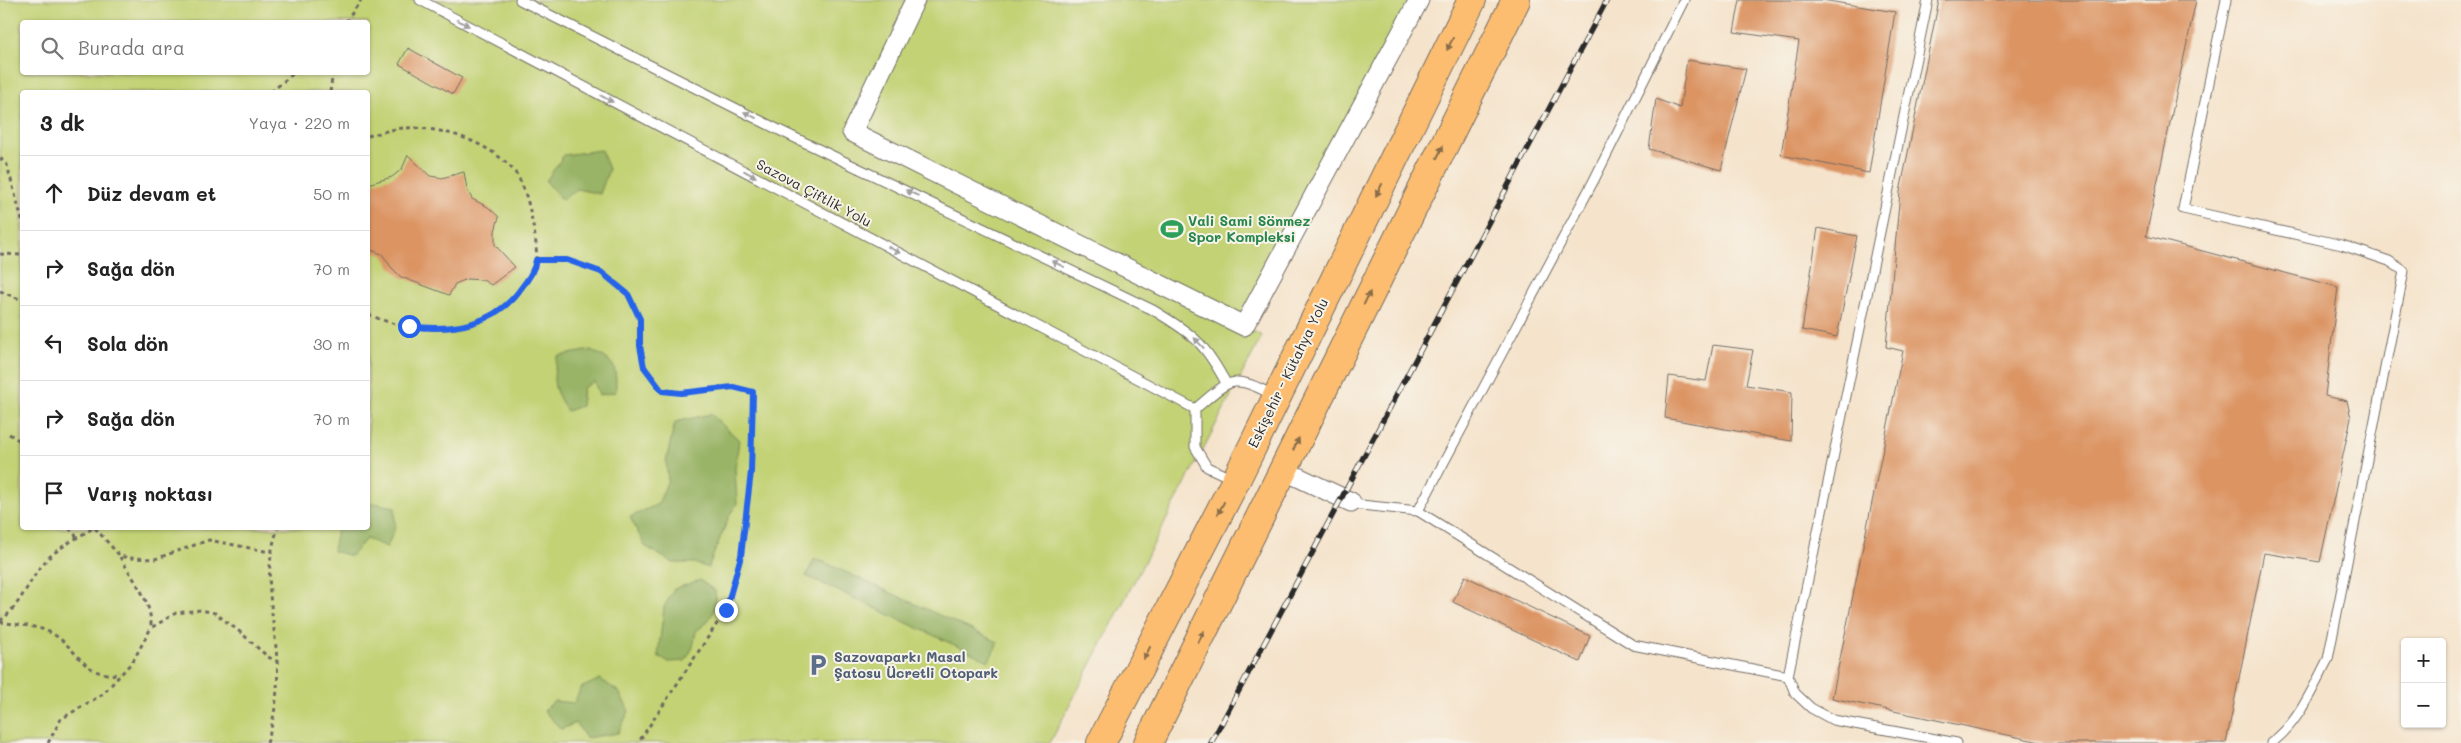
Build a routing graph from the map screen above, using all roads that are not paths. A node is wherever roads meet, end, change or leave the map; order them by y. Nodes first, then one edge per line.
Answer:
1 (420, 0) edge
2 (520, 0) edge
3 (915, 0) edge
4 (1419, 0) edge
5 (1472, 0) edge
6 (1516, 0) edge
7 (1684, 0) edge
8 (1928, 0) edge
9 (2226, 0) edge
10 (1226, 383) junction
11 (1276, 396) junction
12 (1196, 410) junction
13 (1283, 470) junction
14 (1236, 480) junction
15 (1351, 502) joint
16 (1418, 511) junction
17 (1788, 676) junction
18 (1101, 743) edge
19 (1148, 743) edge
20 (1957, 743) edge
21 (2271, 743) edge

1 -> 12 lane, Sazova Çiftlik Yolu
10 -> 2 lane
3 - 4 street
5 -> 11 highway, Eskişehir - Kütahya Yolu
13 -> 6 highway
7 - 16 lane
8 - 17 lane
9 - 21 lane
10 - 11 lane
10 - 12 lane
11 - 14 highway, Eskişehir - Kütahya Yolu
12 - 14 lane
13 - 15 street
19 -> 13 highway
14 -> 18 highway, Eskişehir - Kütahya Yolu
15 - 16 lane
16 - 17 lane
17 - 20 lane

